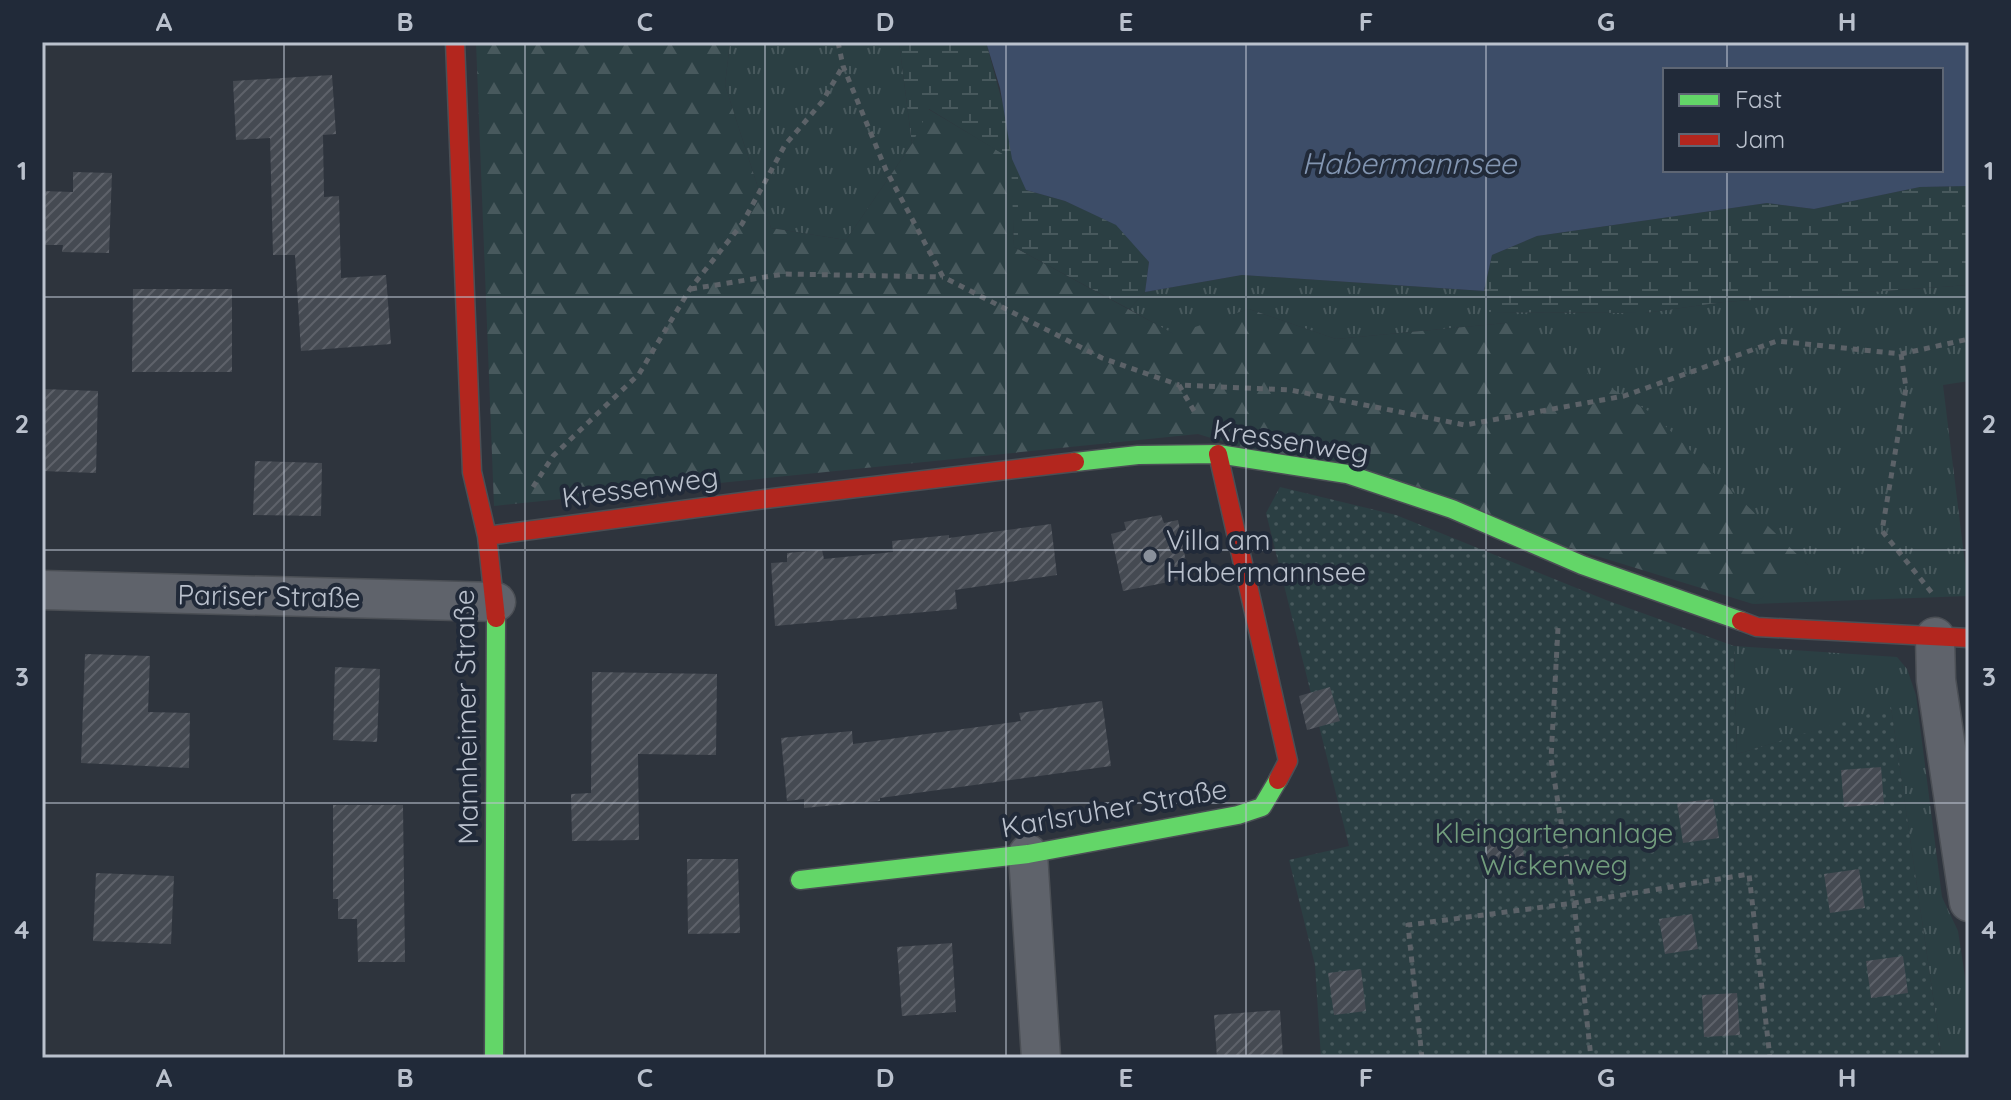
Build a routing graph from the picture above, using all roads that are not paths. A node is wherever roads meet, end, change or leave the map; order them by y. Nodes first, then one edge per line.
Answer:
1 (455, 42) edge
2 (1218, 454) junction
3 (487, 536) junction
4 (42, 590) edge
5 (496, 602) junction
6 (1952, 638) edge
7 (1028, 854) junction
8 (800, 880) dead end
9 (1969, 902) edge
10 (494, 1058) edge
11 (1041, 1058) edge

1 - 3 street, Mannheimer Straße
2 - 3 street, Kressenweg
2 - 6 street, Kressenweg
2 - 7 street, Karlsruher Straße
3 - 5 street, Mannheimer Straße
4 - 5 street, Pariser Straße
5 - 10 street, Mannheimer Straße
6 - 9 street
7 - 8 street, Karlsruher Straße
7 - 11 street

